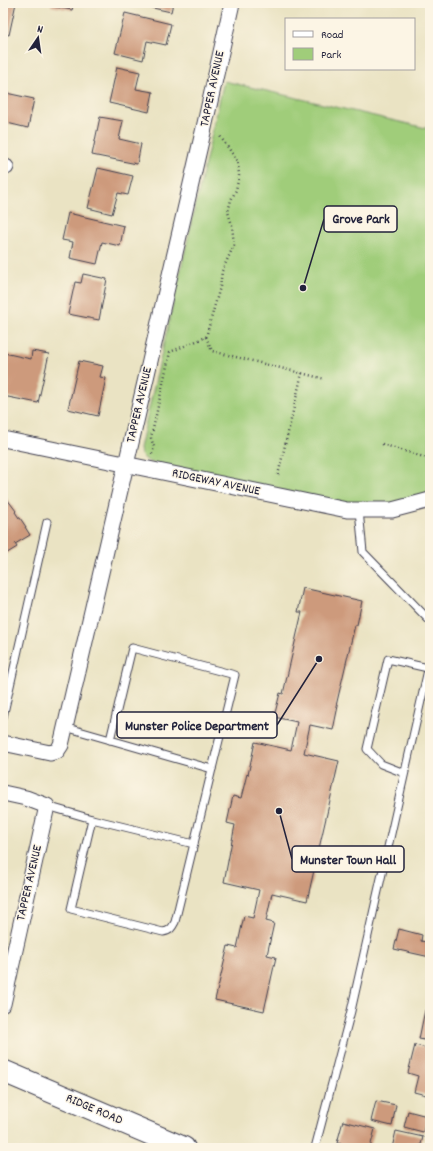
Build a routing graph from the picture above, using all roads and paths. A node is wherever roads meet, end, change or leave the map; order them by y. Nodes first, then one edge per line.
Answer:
1 (232, 3) edge
2 (220, 136) dead end
3 (206, 337) junction
4 (302, 373) junction
5 (325, 379) dead end
6 (3, 439) edge
7 (382, 444) dead end
8 (151, 457) dead end
9 (430, 459) edge
10 (126, 464) junction
11 (278, 475) dead end
12 (430, 500) edge
13 (359, 510) junction
14 (47, 522) dead end
15 (430, 621) edge
16 (429, 665) edge
17 (3, 717) edge
18 (65, 727) junction
19 (110, 740) junction
20 (3, 743) edge
21 (212, 769) junction
22 (404, 772) junction
23 (3, 793) edge
24 (47, 806) junction
25 (92, 819) junction
26 (194, 844) junction
27 (3, 1004) edge
28 (3, 1072) edge
29 (184, 1148) edge
30 (315, 1148) edge

1 - 10 street, TAPPER AVENUE
2 - 3 path
3 - 4 path
3 - 8 path
4 - 5 path
4 - 11 path
6 - 10 street, RIDGEWAY AVENUE
7 - 9 path
10 - 13 street, RIDGEWAY AVENUE
10 - 18 street, TAPPER AVENUE
12 - 13 street, RIDGEWAY AVENUE
13 - 15 lane
14 - 17 lane
16 - 22 lane
16 - 22 lane
18 - 19 lane
18 - 20 street, TAPPER AVENUE
19 - 21 lane
19 - 21 lane
21 - 26 lane
22 - 30 lane
23 - 24 street
24 - 25 lane
24 - 27 street, TAPPER AVENUE
25 - 26 lane
25 - 26 lane
28 - 29 main road, RIDGE ROAD

